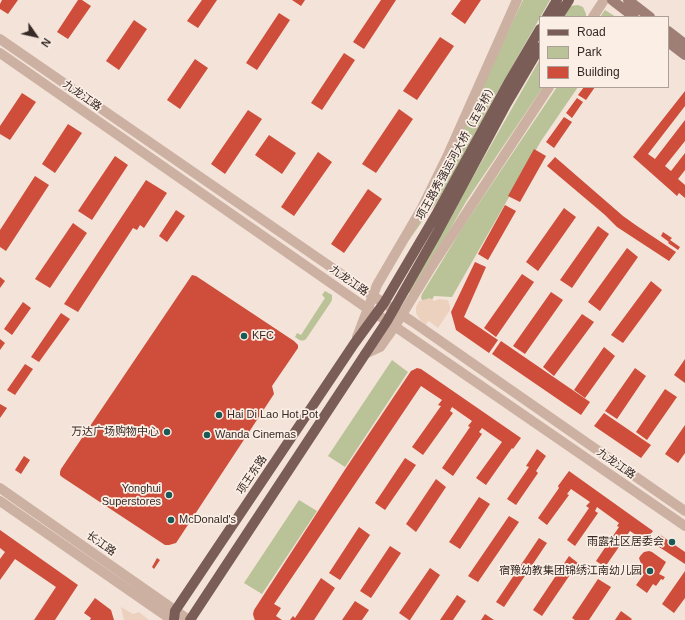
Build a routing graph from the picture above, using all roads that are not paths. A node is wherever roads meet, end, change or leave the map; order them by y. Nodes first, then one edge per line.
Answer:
1 (517, 0) edge
2 (557, 0) edge
3 (569, 0) edge
4 (604, 0) edge
5 (612, 0) edge
6 (628, 0) edge
7 (548, 16) edge
8 (559, 16) edge
9 (594, 16) edge
10 (633, 16) edge
11 (649, 16) edge
12 (539, 31) edge
13 (669, 32) edge
14 (0, 39) edge
15 (669, 43) edge
16 (685, 44) edge
17 (539, 50) edge
18 (0, 53) edge
19 (685, 55) edge
20 (548, 88) edge
21 (394, 286) joint
22 (373, 296) junction
23 (384, 303) junction
24 (394, 309) junction
25 (372, 311) junction
26 (402, 315) junction
27 (391, 324) junction
28 (0, 488) edge
29 (0, 500) edge
30 (685, 511) edge
31 (685, 526) edge
32 (174, 617) edge
33 (189, 620) edge

1 - 22 street
2 - 7 main road
3 - 8 main road
4 - 9 street
5 - 10 main road
6 - 11 main road
12 - 21 main road, 项王路秀强运河大桥（五号桥）
13 - 16 main road
14 - 22 street, 九龙江路
15 - 19 main road
17 - 24 main road, 项王路秀强运河大桥（五号桥）
18 - 25 street, 九龙江路
20 - 26 street
21 - 23 main road, 项王东路
22 - 23 street, 九龙江路
22 - 25 street
23 - 24 street, 九龙江路
23 - 25 main road, 项王东路
24 - 26 street, 九龙江路
24 - 27 main road
25 - 27 street, 九龙江路
25 - 32 main road, 项王东路
26 - 27 street
26 - 30 street, 九龙江路
27 - 31 street, 九龙江路
27 - 33 main road
28 - 32 street, 长江路
29 - 32 street, 长江路
32 - 33 street, 长江路

